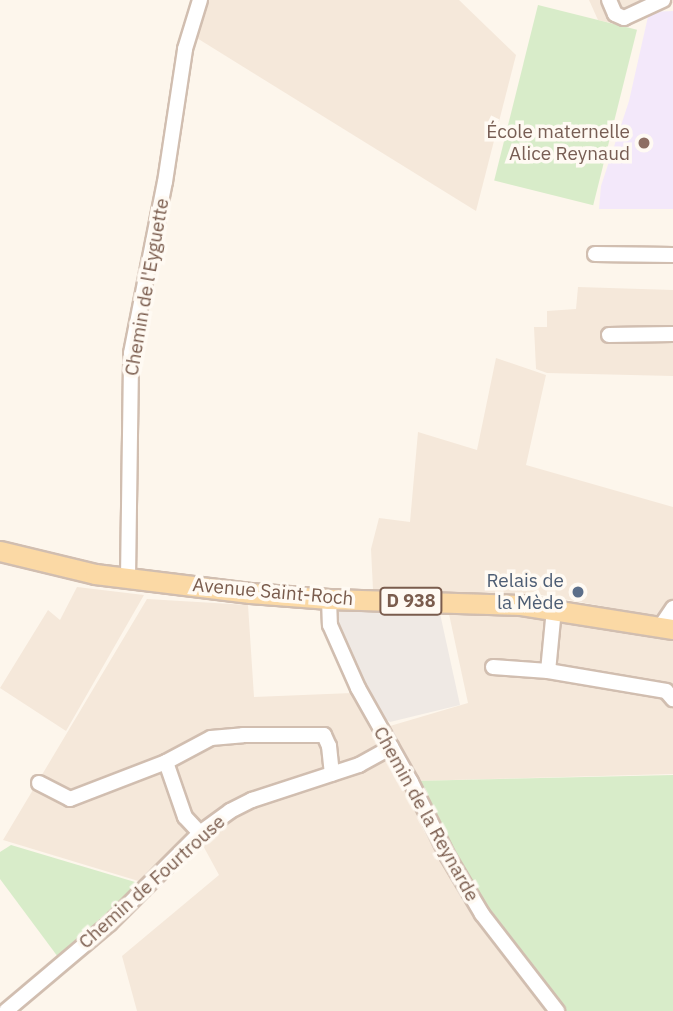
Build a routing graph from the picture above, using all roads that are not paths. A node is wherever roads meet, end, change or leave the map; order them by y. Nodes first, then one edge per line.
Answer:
1 (200, 0) edge
2 (609, 0) edge
3 (663, 0) edge
4 (595, 254) dead end
5 (673, 255) edge
6 (673, 334) edge
7 (609, 335) dead end
8 (0, 551) edge
9 (128, 578) junction
10 (329, 599) junction
11 (673, 608) edge
12 (554, 609) junction
13 (667, 627) edge
14 (493, 667) dead end
15 (548, 671) junction
16 (673, 699) edge
17 (391, 747) junction
18 (166, 762) junction
19 (332, 774) junction
20 (39, 783) dead end
21 (200, 833) junction
22 (6, 1011) edge
23 (557, 1011) edge

1 - 9 street, Chemin de l'Eyguette
2 - 3 street
4 - 5 street
6 - 7 street
8 - 9 main road, Avenue Saint-Roch / D 938
9 - 10 main road, Avenue Saint-Roch / D 938
10 - 12 main road, Avenue Saint-Roch / D 938
10 - 17 street, Chemin de la Reynarde
11 - 13 street
12 - 13 main road, Avenue Saint-Roch / D 938
12 - 15 street
14 - 15 street
15 - 16 street
17 - 19 street, Chemin de Fourtrouse
17 - 23 street, Chemin de la Reynarde
18 - 19 street
18 - 20 street
18 - 21 street
19 - 21 street, Chemin de Fourtrouse
21 - 22 street, Chemin de Fourtrouse

